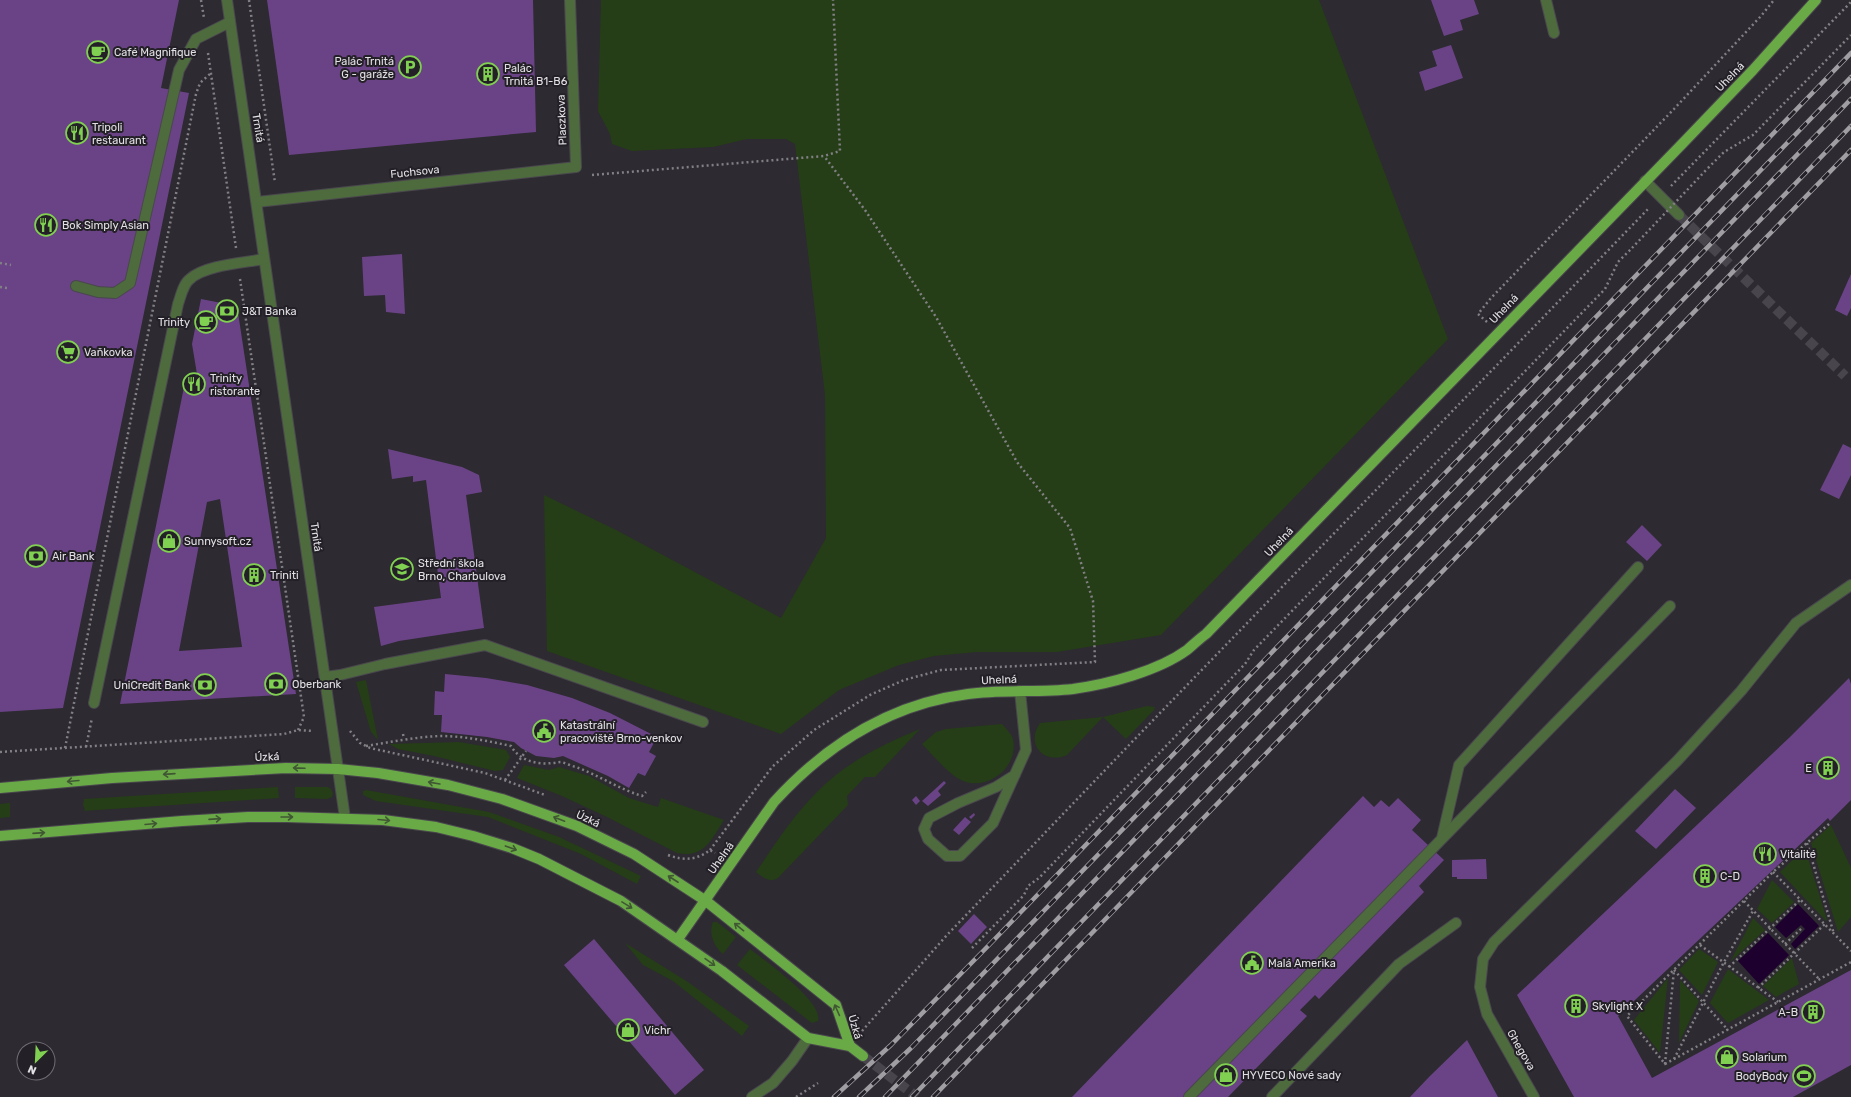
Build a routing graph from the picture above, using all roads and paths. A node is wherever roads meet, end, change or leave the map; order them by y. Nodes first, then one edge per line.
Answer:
1 (202, 0) edge
2 (226, 0) edge
3 (249, 0) edge
4 (570, 0) edge
5 (833, 0) edge
6 (1546, 0) edge
7 (1774, 0) edge
8 (1816, 0) edge
9 (1851, 2) edge
10 (230, 22) junction
11 (1554, 33) dead end
12 (206, 34) junction
13 (1851, 35) edge
14 (210, 73) junction
15 (824, 156) junction
16 (576, 167) joint
17 (592, 175) dead end
18 (1645, 181) junction
19 (1660, 197) junction
20 (268, 200) junction
21 (257, 202) junction
22 (165, 211) dead end
23 (172, 212) junction
24 (1679, 215) tunnel mouth
25 (264, 259) junction
26 (0, 263) edge
27 (238, 264) junction
28 (11, 266) dead end
29 (76, 286) dead end
30 (0, 287) edge
31 (7, 288) dead end
32 (1498, 332) junction
33 (1638, 567) dead end
34 (1851, 585) edge
35 (1670, 606) dead end
36 (1095, 662) dead end
37 (325, 677) junction
38 (1020, 691) junction
39 (94, 703) joint
40 (703, 722) dead end
41 (349, 724) dead end
42 (298, 730) junction
43 (313, 731) dead end
44 (403, 734) dead end
45 (404, 739) junction
46 (365, 746) junction
47 (86, 747) junction
48 (65, 748) junction
49 (526, 751) dead end
50 (0, 752) edge
51 (522, 758) junction
52 (338, 769) junction
53 (1015, 775) junction
54 (505, 780) junction
55 (0, 788) edge
56 (646, 792) dead end
57 (550, 797) dead end
58 (345, 818) junction
59 (1828, 824) dead end
60 (0, 836) edge
61 (1442, 838) junction
62 (1807, 843) junction
63 (663, 853) dead end
64 (715, 853) dead end
65 (1773, 872) junction
66 (1800, 900) junction
67 (706, 901) junction
68 (1744, 902) junction
69 (1753, 911) junction
70 (1456, 923) dead end
71 (1825, 924) junction
72 (1770, 928) junction
73 (1802, 928) dead end
74 (1834, 934) junction
75 (678, 939) junction
76 (1785, 944) junction
77 (1700, 945) junction
78 (972, 948) dead end
79 (1851, 951) edge
80 (1794, 954) junction
81 (1724, 962) junction
82 (1851, 962) edge
83 (1729, 966) junction
84 (1674, 970) junction
85 (1820, 980) junction
86 (1758, 988) junction
87 (1703, 1002) junction
88 (1778, 1002) junction
89 (870, 1019) dead end
90 (1728, 1030) junction
91 (808, 1038) junction
92 (850, 1046) junction
93 (863, 1056) tunnel mouth
94 (1674, 1060) junction
95 (1665, 1064) junction
96 (818, 1084) dead end
97 (752, 1097) edge
98 (796, 1097) edge
99 (1189, 1097) edge
100 (1272, 1097) edge
101 (1534, 1097) edge

1 - 12 path
2 - 10 street, Trnitá
3 - 20 path
4 - 16 street, Placzkova
5 - 15 path
6 - 11 street
7 - 32 path
8 - 18 main road, Uhelná
9 - 19 path
10 - 12 street
10 - 21 street, Trnitá
12 - 14 path
12 - 29 street
13 - 78 path, bridge
14 - 23 path
14 - 27 path
15 - 17 path
15 - 36 path
16 - 20 street, Fuchsova
18 - 19 street
18 - 32 main road, Uhelná
19 - 24 street
19 - 89 path
20 - 21 street, Fuchsova
21 - 25 street, Trnitá
22 - 23 path
23 - 48 path
25 - 27 street
25 - 37 street, Trnitá
26 - 28 path
27 - 39 street
27 - 42 path
30 - 31 path
32 - 38 main road, Uhelná
33 - 61 street
34 - 101 street, Ghegova
35 - 61 street
37 - 40 street
37 - 52 street, Trnitá
38 - 53 street
38 - 67 main road, Uhelná
39 - 47 path
41 - 46 path
42 - 43 path
42 - 47 path
44 - 45 path
45 - 46 path
45 - 51 path
46 - 54 path
47 - 48 path
48 - 50 path
49 - 51 path
51 - 54 path
51 - 56 path
52 -> 55 main road, Úzká
52 - 58 street, Trnitá
67 -> 52 main road, Úzká
53 - 53 street
54 - 57 path
60 -> 58 main road, Úzká
58 -> 75 main road, Úzká
59 - 62 path
61 - 99 street
62 - 65 path
62 - 74 path
63 - 64 path
65 - 66 path
65 - 68 path
66 - 71 path
66 - 72 path
67 - 75 main road, Uhelná
92 -> 67 main road, Úzká
68 - 69 path
68 - 77 path
69 - 72 path
69 - 81 path
70 - 100 street
71 - 74 path
71 - 80 path
72 - 76 path
72 - 83 path
73 - 76 path
74 - 79 path
75 -> 91 main road, Úzká
76 - 80 path
77 - 81 path
77 - 84 path
80 - 85 path
80 - 86 path
81 - 83 path
81 - 87 path
82 - 85 path
83 - 86 path
84 - 87 path
84 - 95 path
84 - 95 path
85 - 88 path
86 - 88 path
87 - 90 path
87 - 94 path
88 - 90 path
90 - 94 path
91 - 92 main road, Úzká
91 - 97 street
92 - 93 main road
94 - 95 path
96 - 98 path

